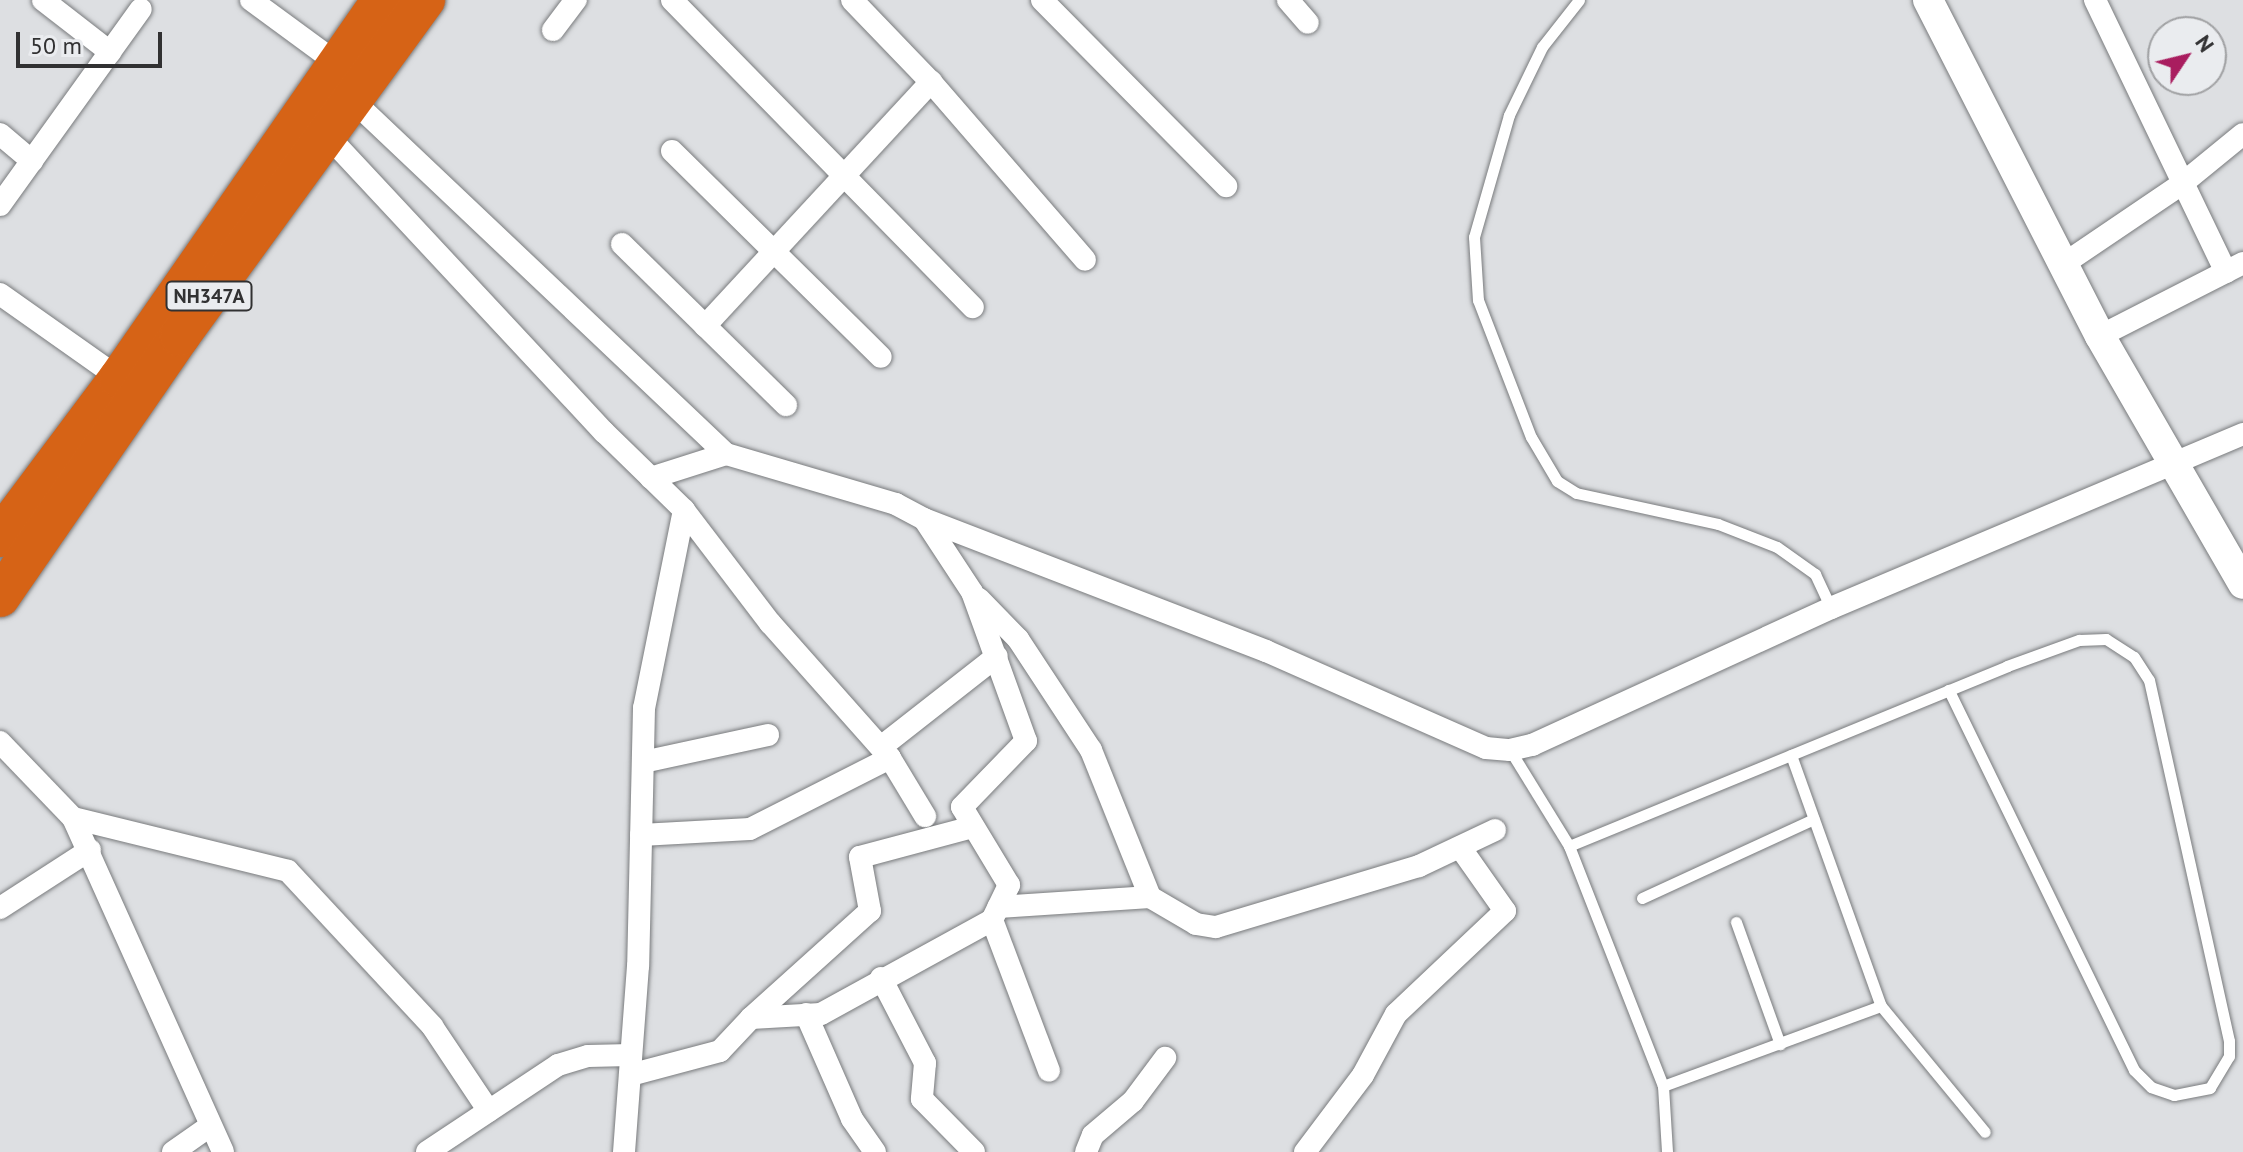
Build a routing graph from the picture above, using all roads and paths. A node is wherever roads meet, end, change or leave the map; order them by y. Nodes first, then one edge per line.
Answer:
1 (43, 0) edge
2 (251, 0) edge
3 (382, 0) edge
4 (425, 0) edge
5 (576, 0) edge
6 (672, 0) edge
7 (852, 0) edge
8 (1042, 0) edge
9 (1288, 0) edge
10 (1579, 0) edge
11 (1928, 0) edge
12 (2095, 0) edge
13 (141, 9) dead end
14 (1308, 23) dead end
15 (553, 30) dead end
16 (110, 52) junction
17 (339, 80) junction
18 (931, 82) junction
19 (0, 134) edge
20 (326, 134) junction
21 (2243, 134) edge
22 (672, 151) dead end
23 (32, 161) junction
24 (845, 175) junction
25 (2183, 183) junction
26 (1226, 186) dead end
27 (0, 205) edge
28 (622, 244) dead end
29 (777, 249) junction
30 (1085, 260) dead end
31 (2065, 263) junction
32 (2234, 268) edge
33 (0, 294) edge
34 (973, 307) dead end
35 (705, 326) junction
36 (2100, 336) junction
37 (881, 357) dead end
38 (119, 378) junction
39 (786, 405) dead end
40 (2243, 434) edge
41 (726, 454) junction
42 (2177, 466) junction
43 (651, 478) junction
44 (684, 510) junction
45 (924, 519) junction
46 (0, 537) edge
47 (2241, 575) edge
48 (972, 592) junction
49 (0, 597) edge
50 (1831, 608) junction
51 (997, 656) junction
52 (1949, 690) junction
53 (768, 735) dead end
54 (0, 742) edge
55 (1510, 750) junction
56 (885, 753) junction
57 (1791, 755) junction
58 (643, 762) junction
59 (925, 816) dead end
60 (73, 818) junction
61 (1814, 819) junction
62 (973, 827) junction
63 (1495, 830) dead end
64 (641, 835) junction
65 (1569, 846) junction
66 (90, 850) junction
67 (1462, 850) junction
68 (1150, 897) junction
69 (1642, 898) dead end
70 (0, 908) edge
71 (995, 914) junction
72 (1736, 922) dead end
73 (881, 978) junction
74 (1881, 1006) junction
75 (806, 1014) junction
76 (751, 1018) junction
77 (1780, 1044) junction
78 (1165, 1058) dead end
79 (630, 1065) junction
80 (1049, 1071) dead end
81 (1663, 1086) junction
82 (489, 1111) junction
83 (210, 1126) junction
84 (1985, 1132) dead end
85 (173, 1152) edge
86 (223, 1152) edge
87 (427, 1152) edge
88 (624, 1152) edge
89 (875, 1152) edge
90 (974, 1152) edge
91 (1086, 1152) edge
92 (1305, 1152) edge
93 (1667, 1152) edge

1 - 16 street
2 - 17 street
3 - 17 highway, NH347A
4 - 17 highway, NH347A
5 - 15 street
6 - 24 street
7 - 18 street
8 - 26 street
9 - 14 street
10 - 50 lane
11 - 31 street
12 - 25 street
13 - 16 street
16 - 23 street
17 - 20 highway, NH347A
17 - 38 highway, NH347A
17 - 41 street
18 - 24 street
18 - 30 street
19 - 23 street
20 - 43 street
20 - 49 highway, NH347A
21 - 25 street
22 - 29 street
23 - 27 street
24 - 29 street
24 - 34 street
25 - 31 street
25 - 32 street
28 - 35 street
29 - 35 street
29 - 37 street
31 - 36 street
32 - 36 street
33 - 38 street
35 - 39 street
36 - 42 street
38 - 46 highway, NH347A
40 - 42 street
41 - 43 street
41 - 45 street
42 - 47 street
42 - 50 street
43 - 44 street
44 - 56 street
44 - 58 street
45 - 48 street
45 - 55 street
48 - 51 street
48 - 68 street
50 - 55 street
51 - 56 street
51 - 62 street
52 - 52 lane
52 - 57 lane
53 - 58 street
54 - 60 street
55 - 65 lane
56 - 59 street
56 - 64 street
57 - 61 lane
57 - 65 lane
58 - 64 street
60 - 66 street
60 - 82 street
61 - 69 lane
61 - 74 lane
62 - 71 street
62 - 76 street
63 - 67 street
64 - 79 street
65 - 81 lane
66 - 70 street
66 - 83 street
67 - 68 street
67 - 92 street
68 - 71 street
71 - 73 street
71 - 80 street
72 - 77 lane
73 - 75 street
73 - 90 street
74 - 77 lane
74 - 84 lane
75 - 76 street
75 - 89 street
76 - 79 street
77 - 81 lane
78 - 91 street
79 - 82 street
79 - 88 street
81 - 93 lane
82 - 87 street
83 - 85 street
83 - 86 street

